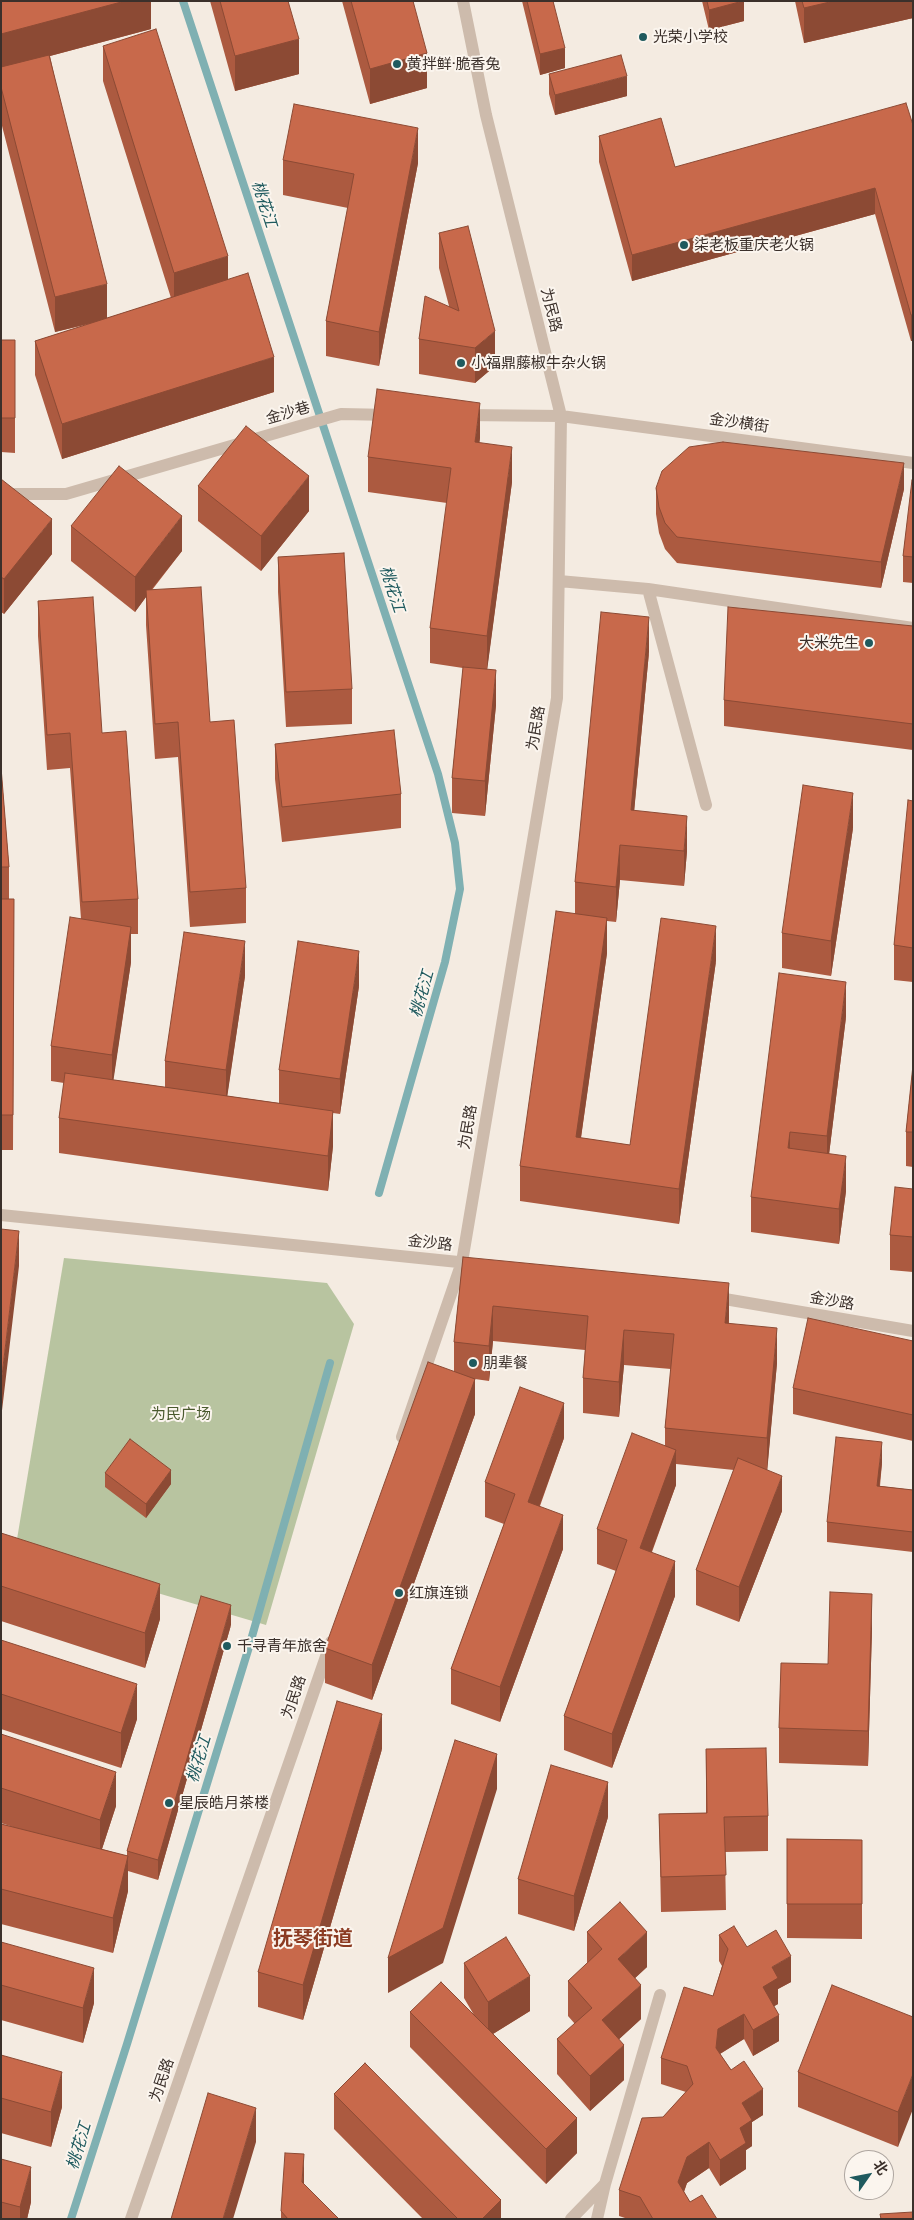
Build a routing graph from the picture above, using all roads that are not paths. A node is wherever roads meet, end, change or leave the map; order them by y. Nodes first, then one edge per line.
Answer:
1 (463, 1) edge
2 (400, 415) edge
3 (450, 415) edge
4 (560, 416) junction
5 (913, 463) edge
6 (1, 494) edge
7 (559, 581) junction
8 (648, 589) junction
9 (913, 628) edge
10 (706, 805) dead end
11 (1, 1215) edge
12 (462, 1262) junction
13 (481, 1265) edge
14 (701, 1295) edge
15 (913, 1331) edge
16 (397, 1450) edge
17 (335, 1628) edge
18 (660, 1995) dead end
19 (605, 2184) junction
20 (131, 2219) edge
21 (570, 2219) edge
22 (597, 2219) edge

1 - 4 street, 为民路
2 - 6 street, 金沙巷
3 - 4 street
4 - 5 street, 金沙横街
4 - 7 street, 为民路
7 - 8 street
7 - 12 street, 为民路
8 - 9 street
8 - 10 street
11 - 12 street, 金沙路
12 - 13 street, 金沙路
12 - 16 street, 为民路
14 - 15 street, 金沙路
17 - 20 street, 为民路
18 - 19 street
19 - 21 street
19 - 22 street

